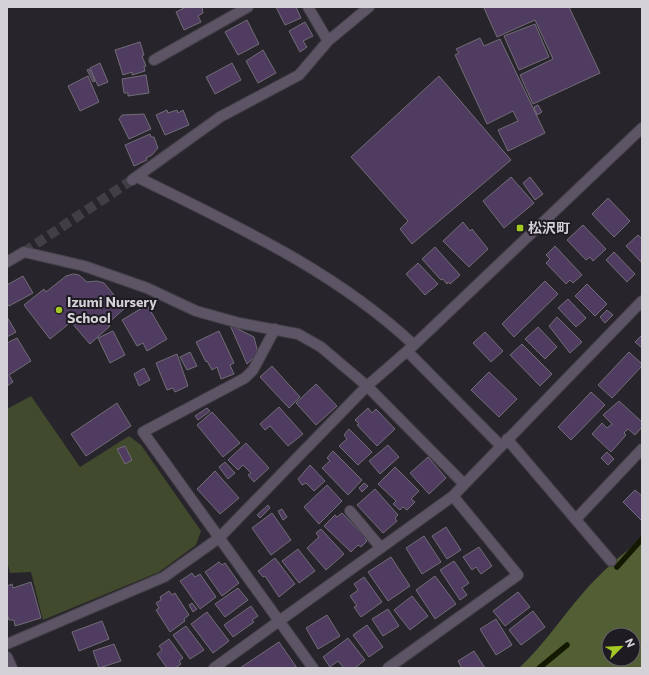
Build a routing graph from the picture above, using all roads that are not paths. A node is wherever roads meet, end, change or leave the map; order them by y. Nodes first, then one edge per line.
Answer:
1 (248, 7) edge
2 (308, 7) edge
3 (369, 7) edge
4 (328, 41) junction
5 (154, 60) dead end
6 (642, 128) edge
7 (7, 262) edge
8 (642, 301) edge
9 (275, 329) junction
10 (410, 348) junction
11 (367, 386) junction
12 (504, 442) junction
13 (642, 449) edge
14 (464, 484) junction
15 (453, 496) junction
16 (350, 511) dead end
17 (576, 519) junction
18 (219, 538) junction
19 (381, 548) junction
20 (612, 561) dead end
21 (280, 621) junction
22 (7, 644) edge
23 (7, 657) edge
24 (12, 668) edge
25 (214, 668) edge
26 (313, 668) edge
27 (388, 668) edge

1 - 5 street
2 - 4 street
3 - 4 street
4 - 10 street
6 - 10 street
7 - 9 street
8 - 12 street
9 - 11 street
9 - 18 street
10 - 11 street
10 - 12 street
11 - 14 street
11 - 18 street
12 - 14 street
12 - 17 street
13 - 17 street
14 - 15 street
15 - 19 street
15 - 27 street
16 - 19 street
17 - 20 street
18 - 21 street
18 - 22 street
19 - 21 street
21 - 25 street
21 - 26 street
23 - 24 street

